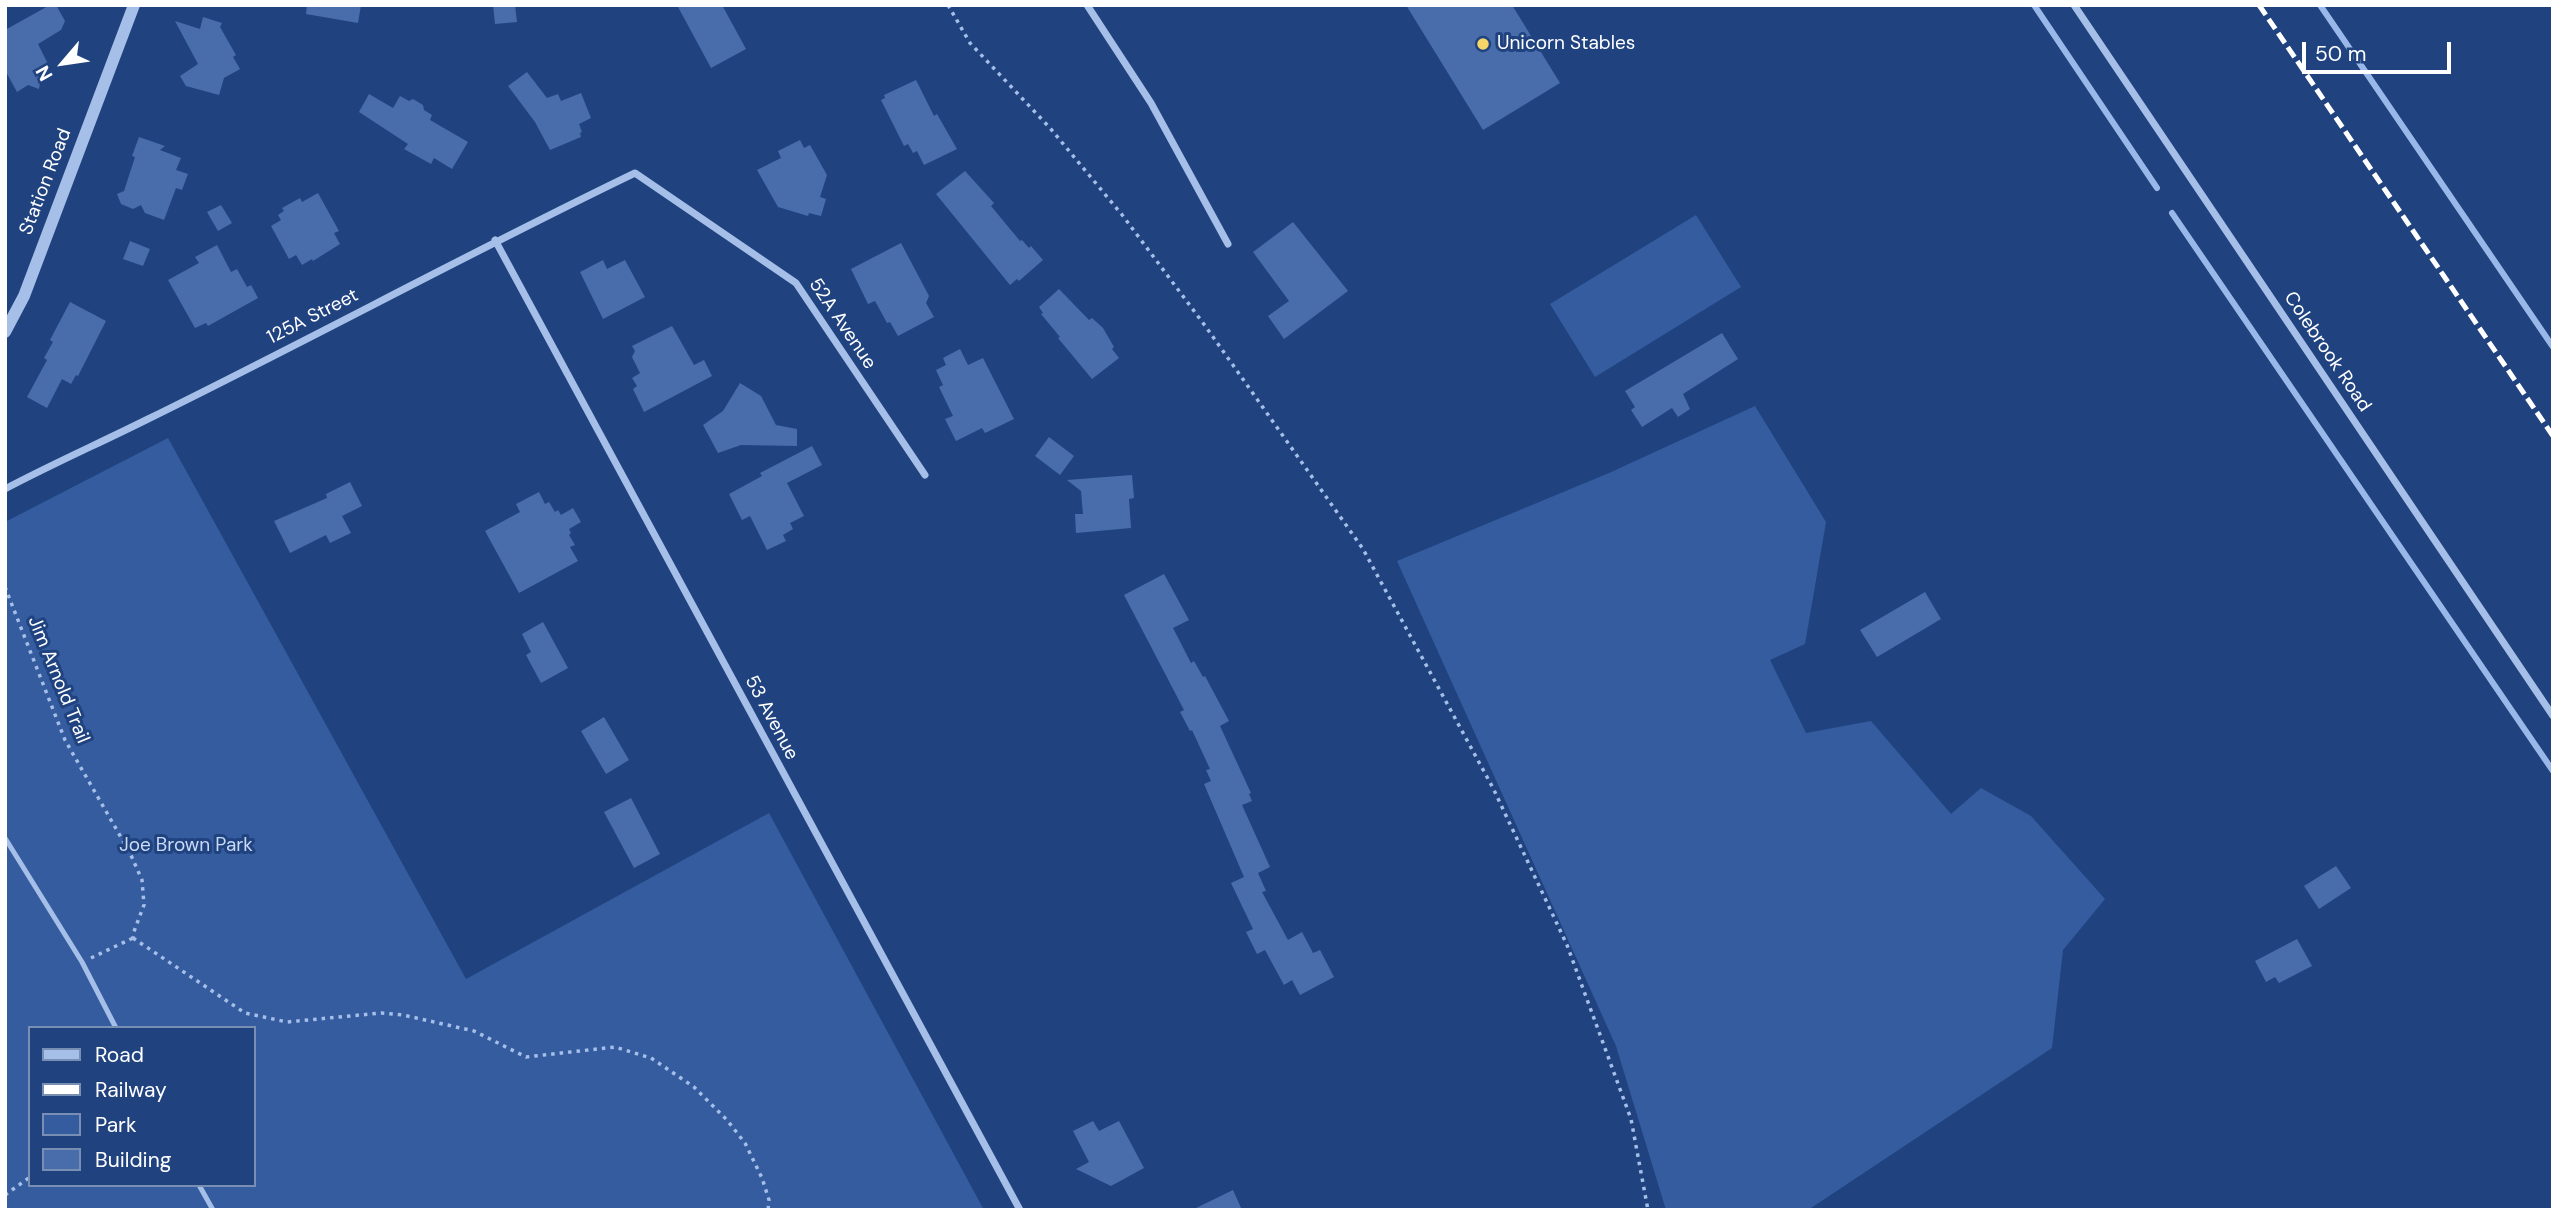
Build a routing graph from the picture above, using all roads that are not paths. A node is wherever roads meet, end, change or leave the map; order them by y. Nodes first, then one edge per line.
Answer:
1 (134, 5) edge
2 (1087, 5) edge
3 (2074, 5) edge
4 (635, 173) joint
5 (495, 240) junction
6 (1227, 244) dead end
7 (5, 332) edge
8 (925, 475) dead end
9 (5, 489) edge
10 (2553, 716) edge
11 (5, 838) edge
12 (115, 1026) edge
13 (200, 1187) edge
14 (213, 1210) edge
15 (1020, 1210) edge

1 - 7 street, Station Road
2 - 6 street
3 - 10 street, Colebrook Road
4 - 5 street, 125A Street
4 - 8 street, 52A Avenue
5 - 9 street, 125A Street
5 - 15 street, 53 Avenue
11 - 12 lane
13 - 14 lane

